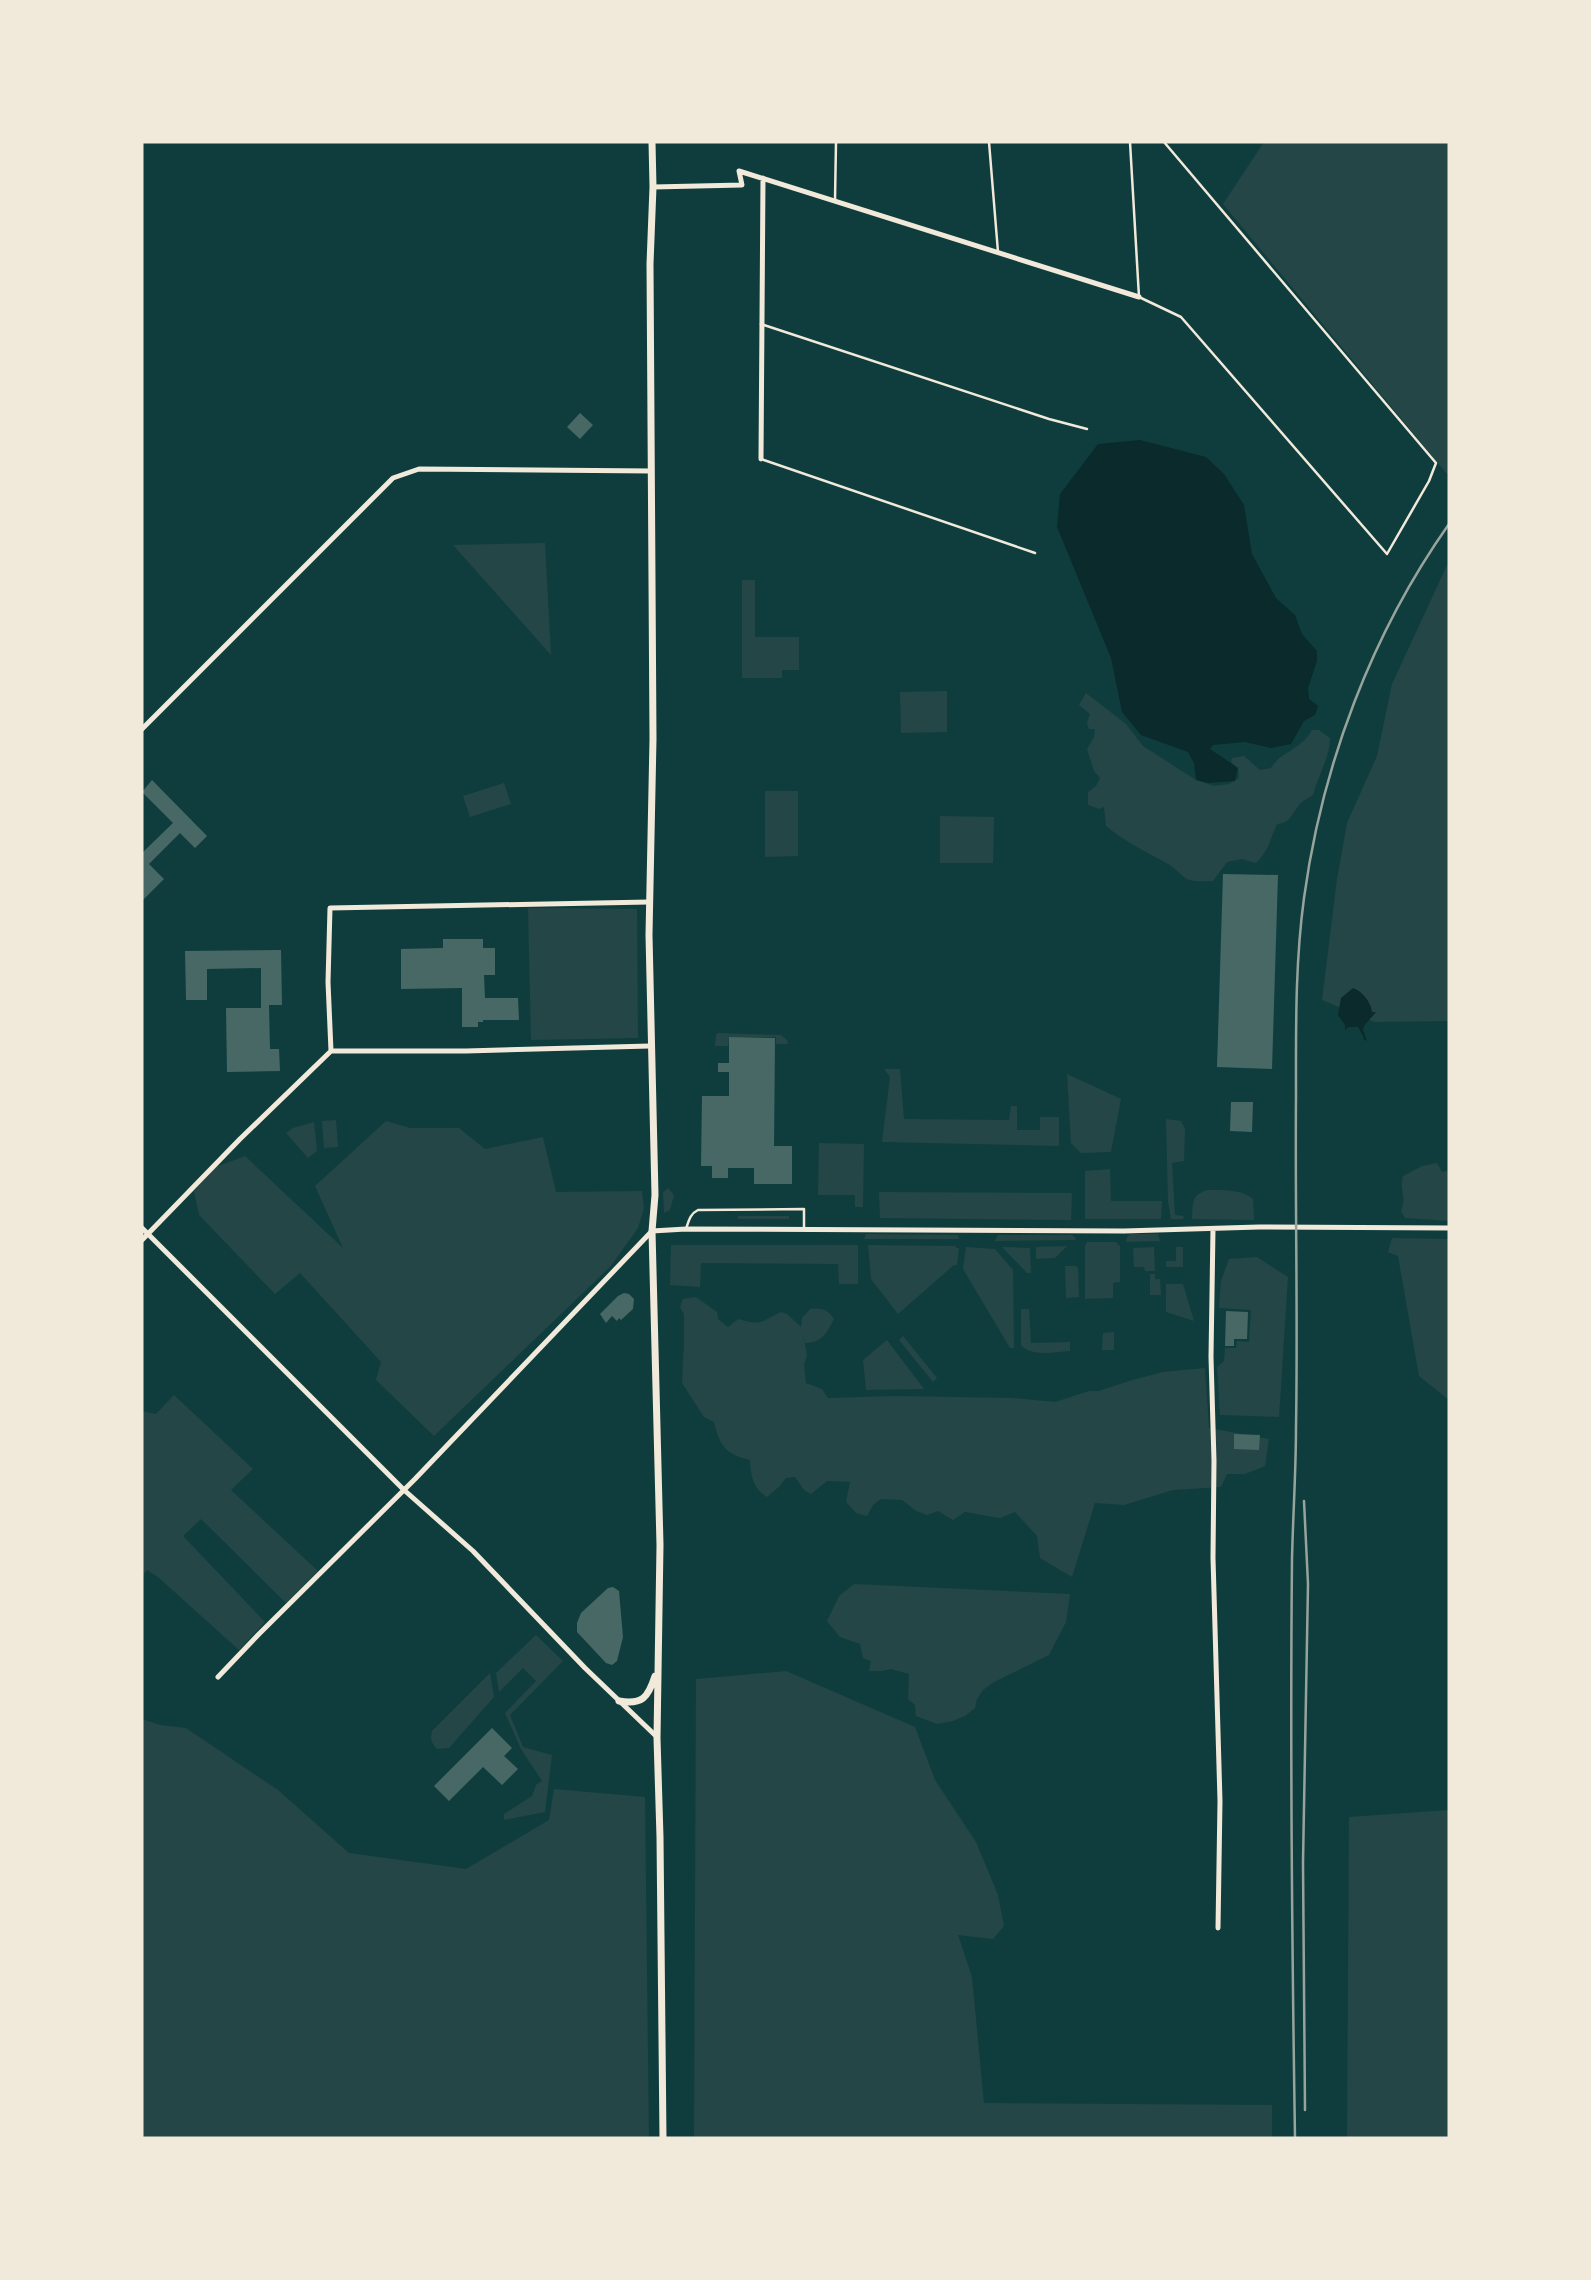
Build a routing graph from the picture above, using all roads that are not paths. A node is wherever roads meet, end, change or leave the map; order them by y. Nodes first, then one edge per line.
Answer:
1 (652, 142) edge
2 (836, 142) edge
3 (989, 142) edge
4 (1129, 142) edge
5 (1164, 142) edge
6 (763, 178) junction
7 (653, 187) junction
8 (835, 200) junction
9 (998, 252) junction
10 (1139, 297) junction
11 (761, 324) junction
12 (1087, 429) dead end
13 (761, 459) joint
14 (651, 471) junction
15 (1034, 553) dead end
16 (142, 729) edge
17 (649, 902) junction
18 (650, 1046) junction
19 (331, 1051) junction
20 (1449, 1227) edge
21 (142, 1228) edge
22 (687, 1228) junction
23 (804, 1229) junction
24 (1213, 1229) junction
25 (652, 1231) junction
26 (148, 1234) junction
27 (142, 1240) edge
28 (404, 1490) junction
29 (657, 1669) junction
30 (218, 1677) dead end
31 (619, 1701) junction
32 (657, 1738) junction
33 (1219, 1928) dead end
34 (663, 2138) edge

1 - 7 main road
2 - 8 lane
3 - 9 lane
4 - 10 lane
5 - 10 lane
6 - 7 street
6 - 8 street
6 - 11 street
7 - 14 main road
8 - 9 street
9 - 10 street
11 - 12 lane
11 - 13 street
13 - 15 lane
14 - 16 street
14 - 17 main road
17 - 18 main road
17 - 19 street
18 - 19 street
18 - 25 main road
19 - 26 street
20 - 24 street
21 - 26 street
22 - 23 street
22 - 23 lane
22 - 25 street
23 - 24 street
24 - 33 street
25 - 28 street
25 - 29 main road
26 - 27 street
26 - 28 street
28 - 30 street
28 - 31 street
29 - 31 main road
29 - 32 main road
31 - 32 street
32 - 34 main road

